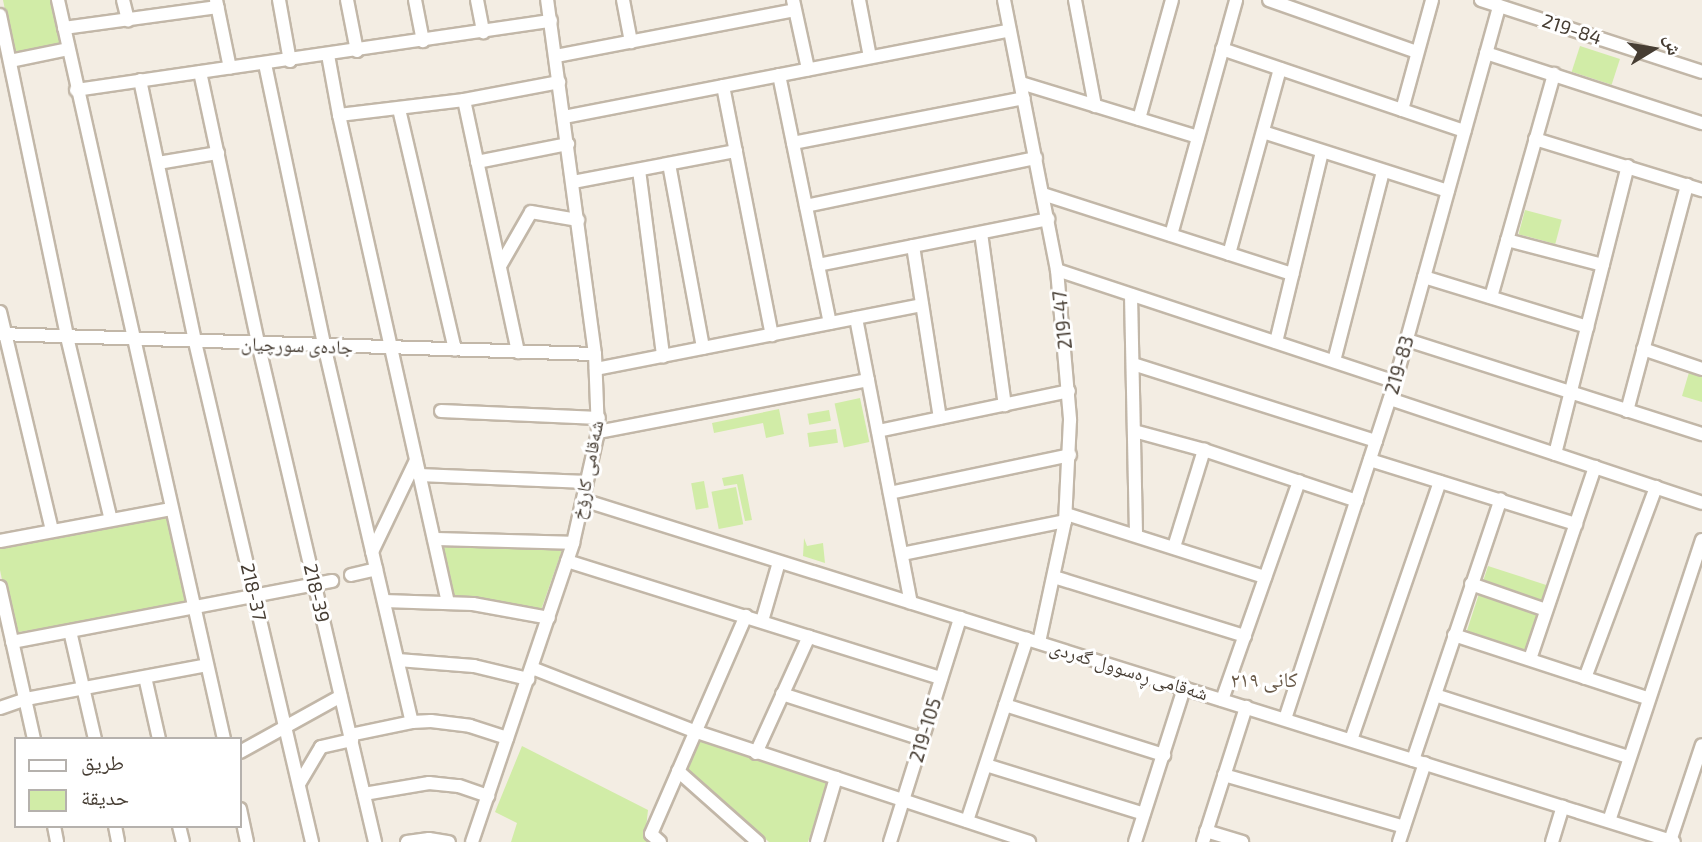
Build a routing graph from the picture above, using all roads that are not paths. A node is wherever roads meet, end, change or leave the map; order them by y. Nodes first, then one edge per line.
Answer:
1 (58, 0) edge
2 (123, 0) edge
3 (279, 0) edge
4 (347, 0) edge
5 (415, 0) edge
6 (477, 0) edge
7 (547, 0) edge
8 (623, 0) edge
9 (859, 0) edge
10 (1004, 0) edge
11 (1075, 0) edge
12 (1172, 0) edge
13 (1236, 0) edge
14 (1269, 0) edge
15 (1432, 0) edge
16 (1481, 0) edge
17 (217, 4) edge
18 (794, 5) edge
19 (1499, 6) junction
20 (0, 15) edge
21 (128, 20) junction
22 (551, 21) junction
23 (64, 28) junction
24 (1010, 30) junction
25 (483, 32) junction
26 (423, 41) junction
27 (631, 43) junction
28 (68, 50) junction
29 (1222, 50) junction
30 (357, 51) junction
31 (1417, 51) junction
32 (1486, 52) junction
33 (328, 55) junction
34 (556, 56) junction
35 (870, 57) junction
36 (10, 61) junction
37 (290, 61) junction
38 (265, 64) junction
39 (230, 68) junction
40 (808, 69) junction
41 (1280, 69) junction
42 (200, 72) junction
43 (1702, 72) edge
44 (1554, 74) junction
45 (779, 75) junction
46 (140, 80) junction
47 (559, 82) junction
48 (1021, 83) junction
49 (723, 86) junction
50 (76, 90) junction
51 (1024, 98) junction
52 (464, 100) junction
53 (1095, 106) junction
54 (399, 108) junction
55 (1402, 110) junction
56 (339, 116) junction
57 (564, 117) junction
58 (1139, 119) junction
59 (1702, 123) edge
60 (1464, 131) junction
61 (1263, 132) junction
62 (1198, 137) junction
63 (1535, 139) junction
64 (793, 143) junction
65 (568, 144) junction
66 (736, 151) junction
67 (1322, 152) junction
68 (218, 153) junction
69 (1036, 158) junction
70 (477, 162) junction
71 (158, 163) junction
72 (669, 164) junction
73 (1628, 166) junction
74 (639, 170) junction
75 (1383, 171) junction
76 (573, 182) junction
77 (1687, 186) junction
78 (1702, 190) edge
79 (1448, 191) junction
80 (1043, 194) junction
81 (806, 206) junction
82 (1048, 219) junction
83 (578, 220) junction
84 (981, 233) junction
85 (1171, 235) junction
86 (1507, 240) junction
87 (914, 246) junction
88 (1229, 254) junction
89 (818, 265) junction
90 (1603, 265) junction
91 (500, 266) junction
92 (1056, 270) junction
93 (1292, 274) junction
94 (1424, 277) junction
95 (1131, 295) junction
96 (1491, 297) junction
97 (922, 305) junction
98 (0, 312) edge
99 (856, 318) junction
100 (830, 323) junction
101 (1588, 327) junction
102 (2, 334) edge
103 (772, 335) junction
104 (67, 337) junction
105 (132, 339) junction
106 (1407, 340) junction
107 (195, 341) junction
108 (1276, 342) junction
109 (258, 343) junction
110 (324, 345) junction
111 (391, 347) junction
112 (703, 348) junction
113 (1643, 349) junction
114 (455, 350) junction
115 (518, 352) junction
116 (595, 354) junction
117 (663, 356) junction
118 (1334, 361) junction
119 (1133, 364) junction
120 (1702, 368) edge
121 (596, 369) junction
122 (868, 380) junction
123 (1395, 382) junction
124 (1069, 391) junction
125 (1572, 394) junction
126 (1390, 399) junction
127 (1005, 405) junction
128 (441, 411) dead end
129 (1627, 411) junction
130 (599, 418) junction
131 (940, 418) junction
132 (1134, 431) junction
133 (598, 432) junction
134 (878, 432) junction
135 (1702, 434) edge
136 (1376, 441) junction
137 (1204, 450) junction
138 (1555, 454) junction
139 (1070, 455) junction
140 (416, 460) junction
141 (1370, 460) junction
142 (1595, 467) junction
143 (419, 475) junction
144 (1299, 481) junction
145 (587, 482) junction
146 (1440, 482) junction
147 (1656, 487) junction
148 (890, 493) junction
149 (1501, 499) junction
150 (583, 500) junction
151 (1357, 501) junction
152 (1702, 503) edge
153 (171, 509) junction
154 (1066, 517) junction
155 (111, 520) junction
156 (1576, 524) junction
157 (52, 531) junction
158 (1136, 535) junction
159 (434, 539) junction
160 (1702, 540) edge
161 (0, 541) edge
162 (573, 543) junction
163 (1174, 547) junction
164 (372, 552) junction
165 (902, 554) junction
166 (567, 561) junction
167 (779, 562) junction
168 (1697, 568) edge
169 (376, 569) junction
170 (351, 575) dead end
171 (1054, 577) junction
172 (1265, 577) junction
173 (332, 581) dead end
174 (1471, 584) junction
175 (315, 585) junction
176 (1, 592) edge
177 (255, 596) junction
178 (384, 601) junction
179 (448, 602) junction
180 (911, 603) junction
181 (194, 608) junction
182 (1546, 610) junction
183 (746, 616) junction
184 (549, 618) junction
185 (960, 618) junction
186 (762, 621) junction
187 (70, 631) junction
188 (1454, 635) junction
189 (809, 636) junction
190 (1245, 636) junction
191 (1033, 641) junction
192 (12, 642) junction
193 (1530, 659) junction
194 (398, 660) junction
195 (207, 665) junction
196 (530, 674) junction
197 (145, 677) junction
198 (941, 678) junction
199 (1585, 678) junction
200 (83, 688) junction
201 (1184, 688) junction
202 (782, 694) junction
203 (1435, 695) junction
204 (341, 696) junction
205 (1647, 698) junction
206 (26, 699) junction
207 (1222, 700) junction
208 (1005, 705) junction
209 (1246, 707) junction
210 (0, 708) edge
211 (1284, 719) junction
212 (412, 722) junction
213 (285, 727) junction
214 (694, 731) junction
215 (34, 737) edge
216 (95, 737) edge
217 (159, 737) edge
218 (224, 737) edge
219 (351, 737) junction
220 (507, 738) junction
221 (922, 739) junction
222 (1351, 740) junction
223 (1702, 745) edge
224 (242, 751) edge
225 (756, 752) junction
226 (1164, 755) junction
227 (1628, 757) junction
228 (1419, 761) junction
229 (986, 765) junction
230 (678, 771) junction
231 (1224, 775) junction
232 (836, 778) junction
233 (1697, 779) edge
234 (299, 784) junction
235 (364, 794) junction
236 (488, 796) junction
237 (903, 799) junction
238 (1563, 807) junction
239 (1144, 814) junction
240 (242, 818) edge
241 (967, 821) junction
242 (1609, 821) junction
243 (1404, 827) junction
244 (1205, 837) edge
245 (1672, 841) edge
246 (247, 842) edge
247 (312, 842) edge
248 (375, 842) edge
249 (407, 842) edge
250 (449, 842) edge
251 (472, 842) edge
252 (660, 842) edge
253 (758, 842) edge
254 (817, 842) edge
255 (890, 842) edge
256 (1029, 842) edge
257 (1135, 842) edge
258 (1242, 842) edge
259 (1399, 842) edge
260 (1552, 842) edge

1 - 23 street
2 - 21 street
3 - 37 street
4 - 30 street
5 - 26 street
6 - 25 street
7 - 22 street, شەقامی کارۆخ
8 - 27 street
9 - 35 street
10 - 24 street, 219-47
11 - 53 street
12 - 58 street
13 - 29 street
14 - 31 street
15 - 31 street
16 - 19 street, 219-84
17 - 21 street
17 - 39 street
18 - 27 street
18 - 40 street
19 - 32 street, 219-83
19 - 43 street, 219-84
20 - 36 street
21 - 23 street
22 - 25 street
22 - 34 street, شەقامی کارۆخ
23 - 28 street
24 - 35 street
24 - 48 street, 219-47
25 - 26 street
26 - 30 street
27 - 34 street
28 - 36 street
28 - 50 street
29 - 41 street
29 - 62 street
30 - 33 street
31 - 55 street
32 - 44 street
32 - 60 street, 219-83
33 - 37 street
33 - 56 street
34 - 47 street, شەقامی کارۆخ
35 - 40 street
36 - 104 street
37 - 38 street
38 - 39 street
38 - 110 street
39 - 42 street
40 - 45 street
41 - 55 street
41 - 61 street
42 - 46 street
42 - 68 street, 218-39
44 - 59 street
44 - 63 street
45 - 49 street
45 - 64 street
46 - 50 street
46 - 71 street, 218-37
47 - 52 street
47 - 57 street, شەقامی کارۆخ
48 - 51 street, 219-47
48 - 53 street
49 - 57 street
49 - 66 street
50 - 105 street
51 - 64 street
51 - 69 street, 219-47
52 - 54 street
52 - 70 street
53 - 58 street
54 - 56 street
54 - 114 street
55 - 60 street
56 - 111 street
57 - 65 street, شەقامی کارۆخ
58 - 62 street
60 - 79 street, 219-83
61 - 67 street
61 - 88 street
62 - 85 street
63 - 73 street
63 - 86 street
64 - 81 street
65 - 70 street
65 - 76 street, شەقامی کارۆخ
66 - 72 street
66 - 103 street
67 - 75 street
67 - 93 street
68 - 71 street
68 - 109 street, 218-39
69 - 80 street, 219-47
69 - 81 street
70 - 91 street
71 - 107 street, 218-37
72 - 74 street
72 - 112 street
73 - 77 street
73 - 90 street
74 - 76 street
74 - 117 street
75 - 79 street
75 - 118 street
76 - 83 street, شەقامی کارۆخ
77 - 78 street
77 - 113 street
79 - 94 street, 219-83
80 - 82 street, 219-47
80 - 85 street
81 - 89 street
82 - 84 street
82 - 92 street, 219-47
83 - 91 street
83 - 116 street, شەقامی کارۆخ
84 - 87 street
84 - 127 street
85 - 88 street
86 - 90 street
86 - 96 street
87 - 89 street
87 - 97 street
88 - 93 street
89 - 100 street
90 - 101 street
91 - 115 street
92 - 95 street
92 - 124 street, 219-47
93 - 108 street
94 - 96 street
94 - 106 street, 219-83
95 - 108 street
95 - 119 street
96 - 101 street
97 - 99 street
97 - 131 street
98 - 102 street
99 - 100 street
99 - 122 street
100 - 103 street
101 - 125 street
102 - 104 street, جادەی سورچیان
102 - 157 street
103 - 112 street
104 - 105 street, جادەی سورچیان
104 - 155 street
105 - 107 street, جادەی سورچیان
105 - 153 street
106 - 123 street, 219-83
106 - 125 street
107 - 109 street, جادەی سورچیان
107 - 177 street, 218-37
108 - 118 street
109 - 110 street, جادەی سورچیان
109 - 175 street, 218-39
110 - 111 street, جادەی سورچیان
110 - 164 street
111 - 114 street, جادەی سورچیان
111 - 140 street
112 - 117 street
113 - 120 street
113 - 129 street
114 - 115 street, جادەی سورچیان
115 - 116 street, جادەی سورچیان
116 - 121 street, شەقامی کارۆخ
117 - 121 street
118 - 123 street
119 - 132 street
119 - 136 street
121 - 130 street, شەقامی کارۆخ
122 - 133 street
122 - 134 street
123 - 126 street, 219-83
124 - 127 street
124 - 139 street, 219-47
125 - 129 street
125 - 138 street
126 - 136 street, 219-83
126 - 138 street
127 - 131 street
128 - 130 street
129 - 135 street
130 - 133 street, شەقامی کارۆخ
131 - 134 street
132 - 137 street
132 - 158 street
133 - 145 street, شەقامی کارۆخ
134 - 148 street
136 - 141 street, 219-83
137 - 144 street
137 - 163 street
138 - 142 street
139 - 148 street
139 - 154 street, 219-47
140 - 143 street
140 - 164 street
141 - 146 street
141 - 151 street, 219-83
142 - 147 street
142 - 156 street
143 - 145 street
143 - 159 street
144 - 151 street
144 - 172 street
145 - 150 street, شەقامی کارۆخ
146 - 149 street
146 - 222 street
147 - 152 street
147 - 199 street
148 - 165 street
149 - 156 street
149 - 174 street
150 - 162 street, شەقامی کارۆخ
150 - 167 street, شەقامی ڕەسوول گەردی
151 - 211 street, 219-83
153 - 155 street
153 - 181 street
154 - 158 street
154 - 165 street
154 - 171 street, 219-47
155 - 157 street
156 - 182 street
157 - 161 street
158 - 163 street
159 - 162 street
159 - 179 street
160 - 168 street
162 - 166 street, شەقامی کارۆخ
163 - 172 street
164 - 169 street
165 - 180 street
166 - 183 street
166 - 184 street, شەقامی کارۆخ
167 - 180 street, شەقامی ڕەسوول گەردی
167 - 186 street
168 - 205 street
169 - 170 street
169 - 178 street
171 - 190 street
171 - 191 street, 219-47
172 - 190 street
173 - 175 street
174 - 182 street
174 - 188 street
175 - 177 street
175 - 204 street, 218-39
176 - 192 street
177 - 181 street
177 - 213 street, 218-37
178 - 179 street
178 - 194 street
179 - 184 street
180 - 185 street, شەقامی ڕەسوول گەردی
181 - 187 street
181 - 195 street
182 - 193 street
183 - 186 street
183 - 214 street
184 - 196 street, شەقامی کارۆخ
185 - 191 street, شەقامی ڕەسوول گەردی
185 - 198 street, 219-105
186 - 189 street
187 - 192 street
187 - 200 street
188 - 193 street
188 - 203 street
189 - 198 street
189 - 202 street
190 - 207 street
191 - 201 street, شەقامی ڕەسوول گەردی
191 - 208 street, 219-47
192 - 206 street
193 - 199 street
194 - 196 street
194 - 212 street
195 - 197 street
195 - 218 street
196 - 214 street
196 - 220 street, شەقامی کارۆخ
197 - 200 street
197 - 217 street
198 - 221 street, 219-105
199 - 205 street
200 - 206 street
200 - 216 street
201 - 207 street, شەقامی ڕەسوول گەردی
201 - 226 street
202 - 221 street
202 - 225 street
203 - 227 street
203 - 228 street
204 - 213 street
204 - 219 street, 218-39
205 - 227 street
206 - 210 street
206 - 215 street
207 - 209 street, شەقامی ڕەسوول گەردی
208 - 226 street
208 - 229 street, 219-47
209 - 211 street, شەقامی ڕەسوول گەردی
209 - 231 street
211 - 222 street, شەقامی ڕەسوول گەردی
212 - 219 street
212 - 220 street
213 - 224 street
213 - 234 street, 218-37
214 - 225 street
214 - 230 street
219 - 234 street
219 - 235 street, 218-39
220 - 236 street, شەقامی کارۆخ
221 - 237 street, 219-105
222 - 228 street, شەقامی ڕەسوول گەردی
223 - 233 street
225 - 232 street
226 - 239 street
227 - 242 street
228 - 238 street, شەقامی ڕەسوول گەردی
228 - 243 street
229 - 239 street
229 - 241 street, 219-47
230 - 252 street
230 - 253 street
231 - 243 street
231 - 244 street
232 - 237 street
232 - 254 street
233 - 245 street
234 - 247 street, 218-37
235 - 236 street
235 - 248 street, 218-39
236 - 251 street, شەقامی کارۆخ
237 - 241 street
237 - 255 street, 219-105
238 - 242 street, شەقامی ڕەسوول گەردی
238 - 260 street
239 - 257 street
240 - 246 street
241 - 256 street
242 - 245 street, شەقامی ڕەسوول گەردی
243 - 259 street
244 - 258 street
249 - 250 street

